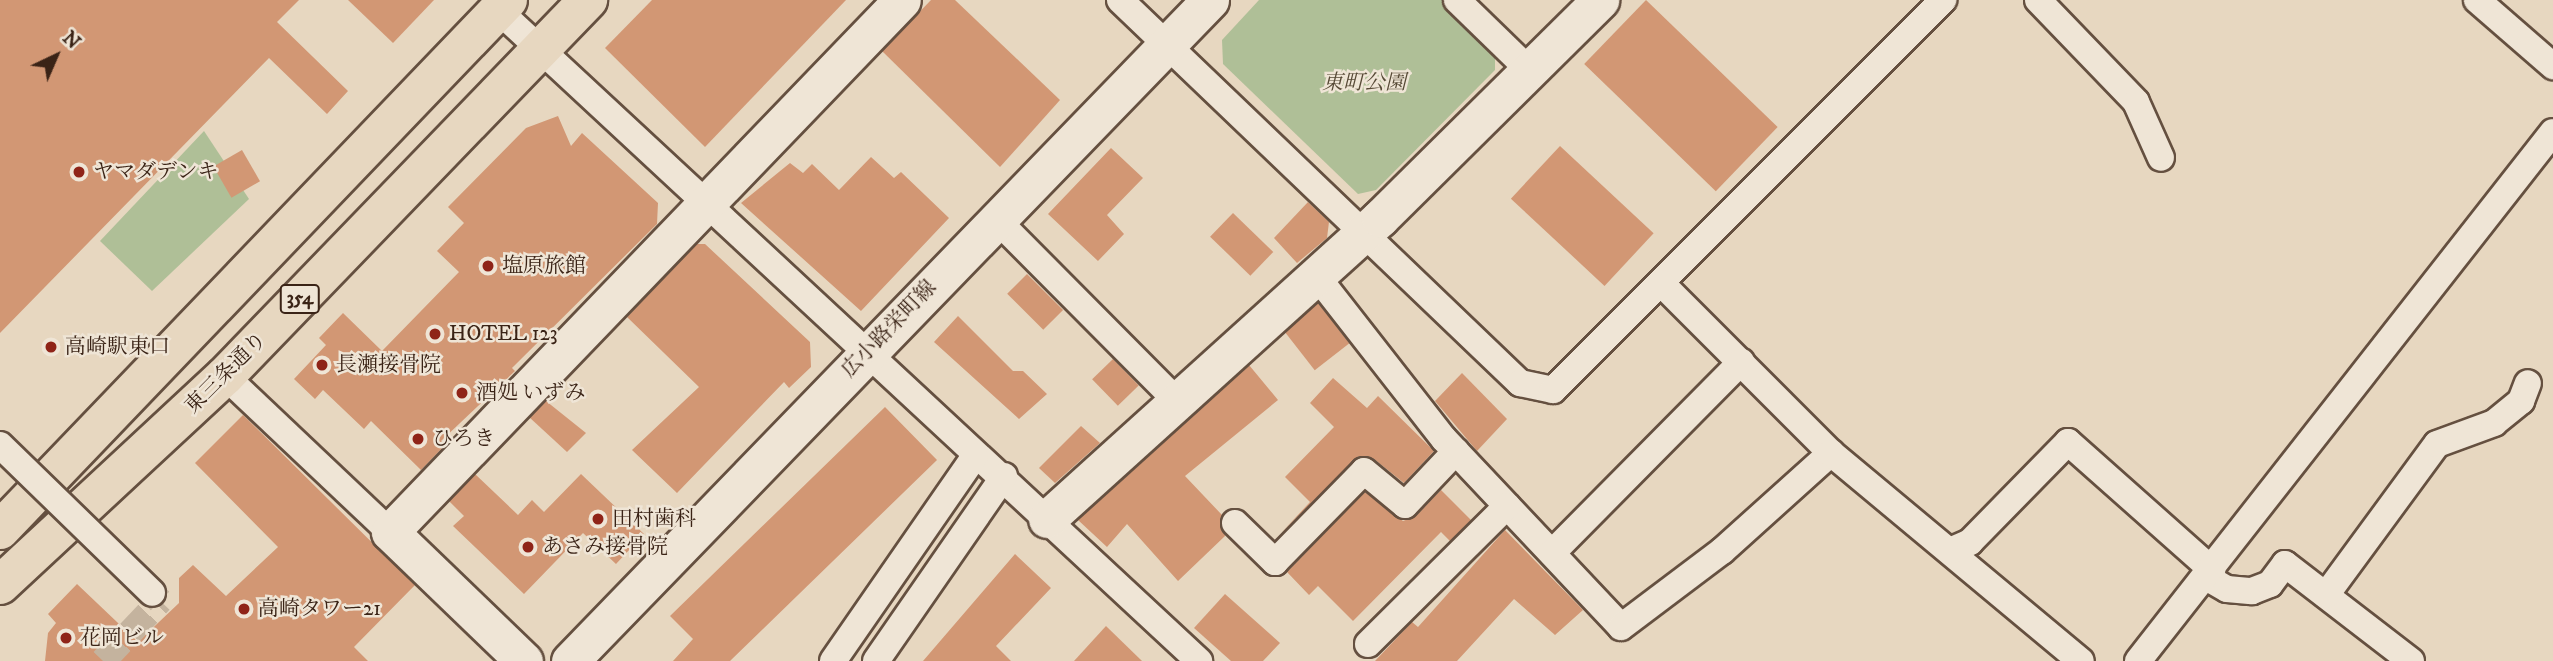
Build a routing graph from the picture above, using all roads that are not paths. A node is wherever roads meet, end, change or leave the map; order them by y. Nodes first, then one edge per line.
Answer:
1 (588, 0) edge
2 (902, 0) edge
3 (1120, 0) edge
4 (1210, 0) edge
5 (1457, 0) edge
6 (1600, 0) edge
7 (1944, 0) edge
8 (2038, 0) edge
9 (2477, 0) edge
10 (503, 5) edge
11 (1167, 45) junction
12 (539, 50) junction
13 (2553, 66) edge
14 (1530, 71) junction
15 (2553, 132) edge
16 (2161, 158) dead end
17 (704, 206) junction
18 (996, 219) junction
19 (1362, 233) junction
20 (1315, 274) junction
21 (1661, 282) junction
22 (864, 355) junction
23 (1741, 362) junction
24 (225, 376) junction
25 (2528, 383) dead end
26 (1176, 400) junction
27 (0, 445) edge
28 (1456, 451) junction
29 (1831, 453) junction
30 (975, 456) junction
31 (1004, 476) junction
32 (1507, 506) junction
33 (1047, 519) junction
34 (1235, 523) dead end
35 (0, 530) edge
36 (390, 532) junction
37 (1950, 551) junction
38 (1552, 553) junction
39 (2209, 573) junction
40 (0, 585) edge
41 (152, 593) dead end
42 (2326, 595) junction
43 (1368, 644) dead end
44 (524, 661) edge
45 (570, 661) edge
46 (833, 661) edge
47 (876, 661) edge
48 (1199, 661) edge
49 (2081, 661) edge
50 (2138, 661) edge
51 (2412, 661) edge

1 - 12 highway, 東三条通り / 354
2 - 17 street
3 - 11 street
4 - 11 street, 広小路栄町線
5 - 14 street
6 - 14 street
7 - 21 street
8 - 16 street
9 - 13 street
10 - 12 street
10 - 35 highway
11 - 18 street, 広小路栄町線
11 - 19 street
12 - 17 street
12 - 24 highway, 東三条通り / 354
14 - 19 street
15 - 39 street
17 - 22 street
17 - 36 street
18 - 22 street, 広小路栄町線
18 - 26 street
19 - 20 street
19 - 21 street
20 - 26 street
20 - 28 street
21 - 23 street
22 - 30 street
22 - 45 street, 広小路栄町線
23 - 29 street
23 - 38 street
24 - 36 street
24 - 40 highway, 東三条通り / 354
25 - 42 street
26 - 33 street
27 - 41 street, bridge
28 - 32 street
28 - 34 street
29 - 37 street
29 - 38 street
30 - 31 street
30 - 46 street
31 - 33 street
31 - 47 street
32 - 38 street
32 - 43 street
33 - 48 street
36 - 44 street
37 - 39 street
37 - 49 street
39 - 42 street
39 - 50 street
42 - 51 street

